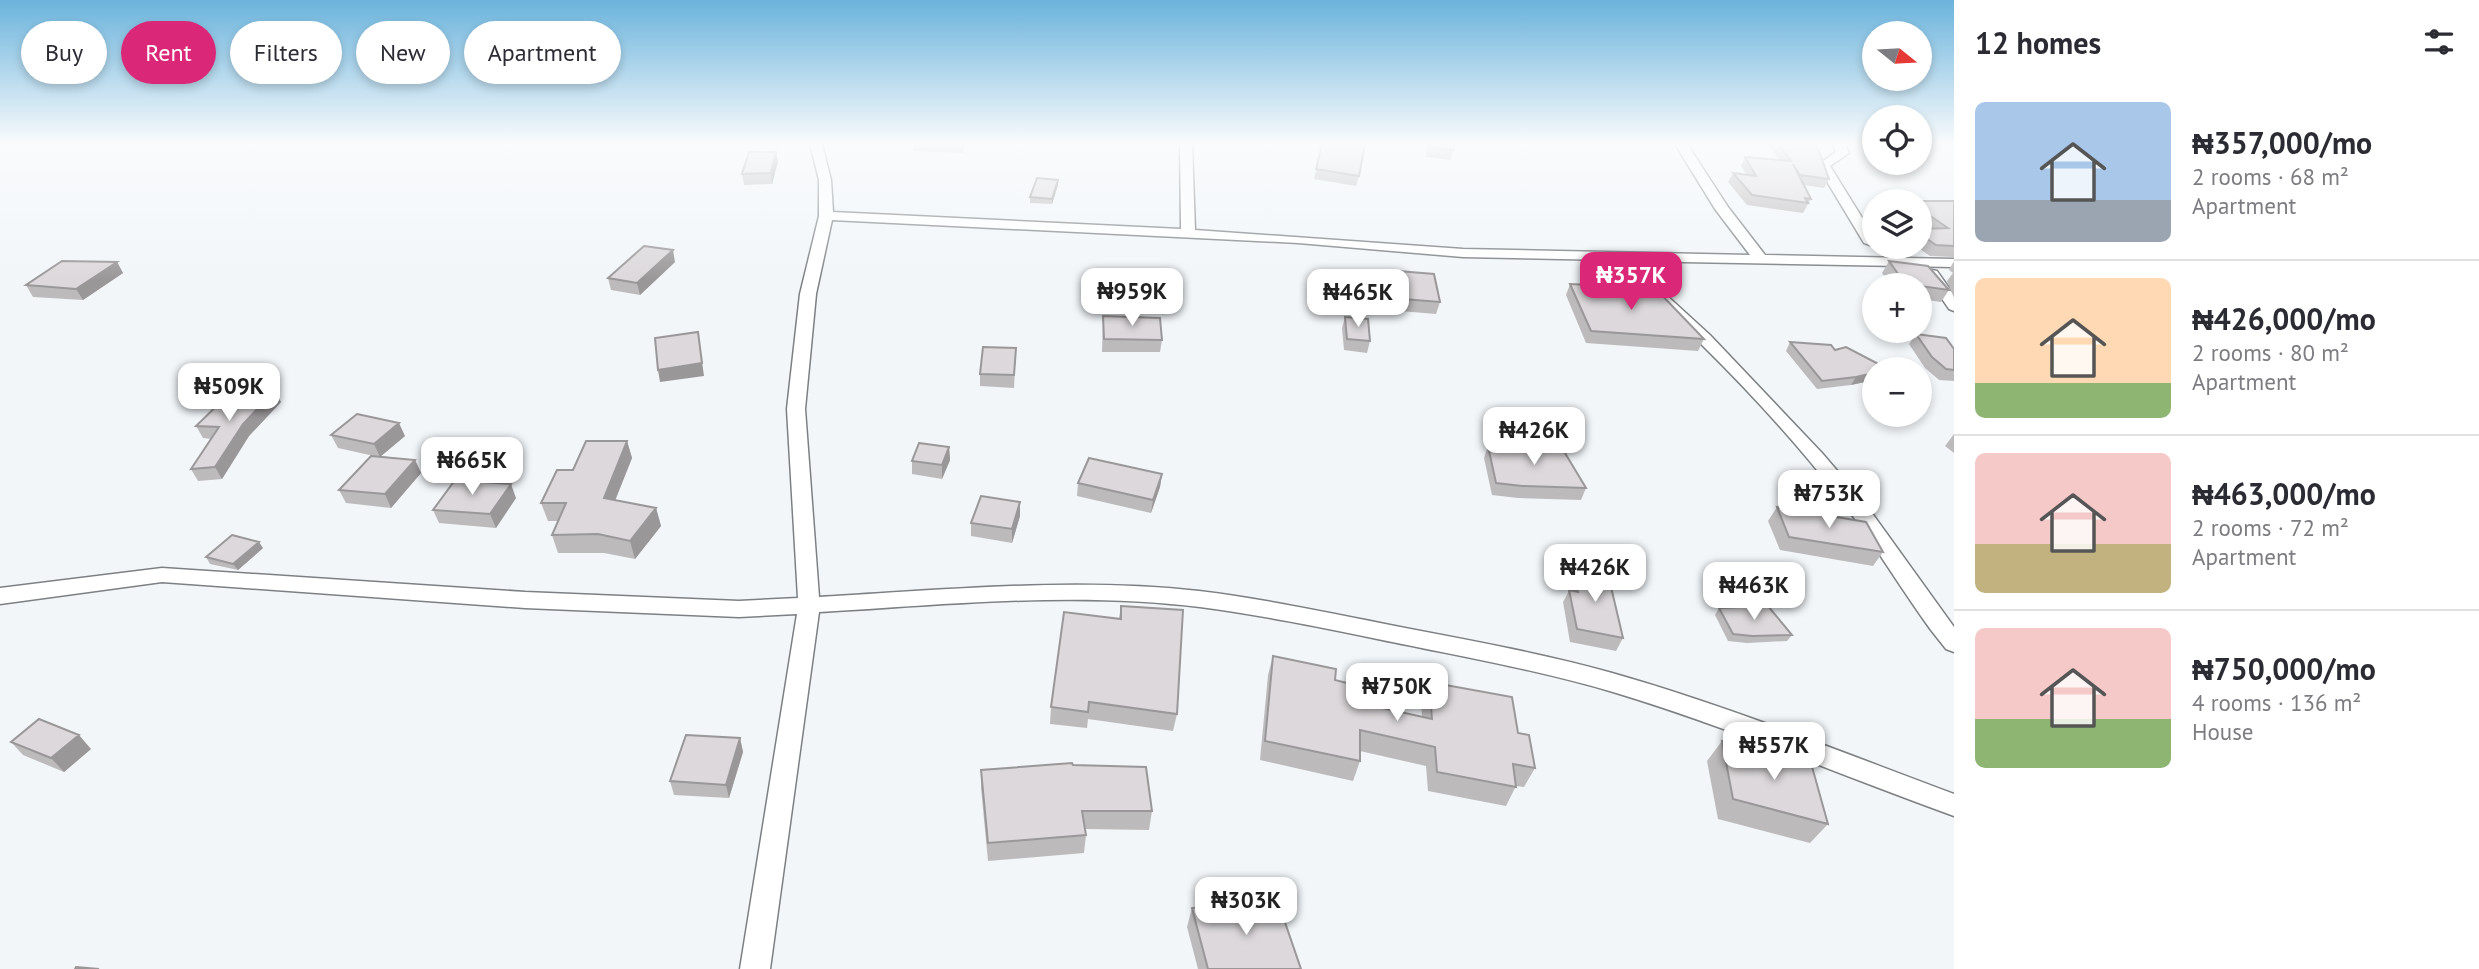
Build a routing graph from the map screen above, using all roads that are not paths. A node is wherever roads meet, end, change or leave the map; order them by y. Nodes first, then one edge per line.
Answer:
1 (825, 189) edge
2 (1187, 189) edge
3 (1710, 189) edge
4 (1839, 189) edge
5 (826, 216) junction
6 (1862, 225) edge
7 (1188, 234) junction
8 (1615, 256) junction
9 (1759, 257) junction
10 (1904, 259) edge
11 (1909, 262) junction
12 (1954, 263) edge
13 (1954, 306) edge
14 (0, 596) edge
15 (808, 606) junction
16 (1954, 643) edge
17 (1954, 805) edge
18 (755, 969) edge

1 - 5 street
2 - 7 street
3 - 9 street
4 - 6 street
5 - 7 street
5 - 15 street
7 - 8 street
8 - 9 street
8 - 16 street
9 - 11 street
10 - 11 street
11 - 12 street
11 - 13 street
14 - 15 street
15 - 17 street
15 - 18 street

